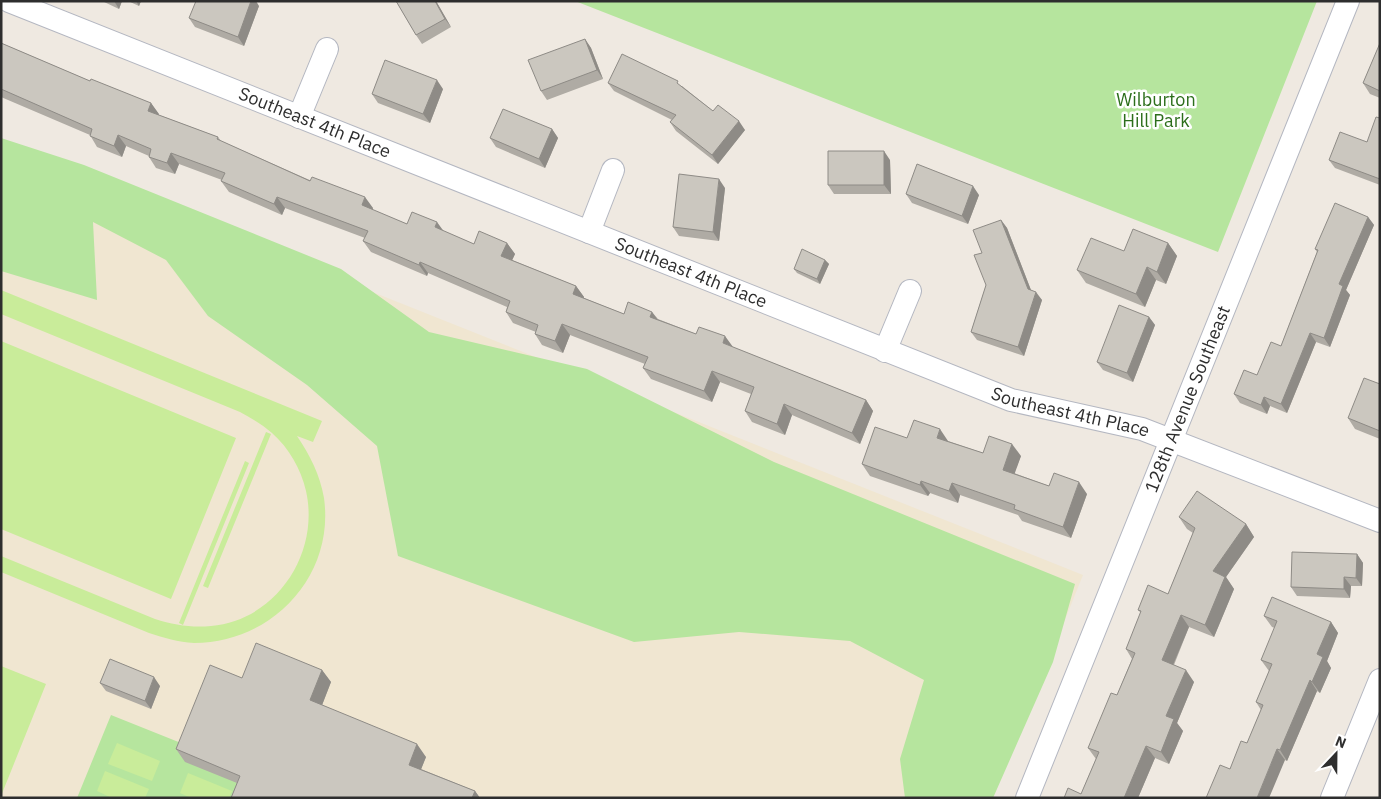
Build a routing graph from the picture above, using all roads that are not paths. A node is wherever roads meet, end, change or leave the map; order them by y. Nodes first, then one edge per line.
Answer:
1 (9, 1) edge
2 (1348, 1) edge
3 (327, 49) dead end
4 (299, 117) junction
5 (613, 170) dead end
6 (589, 232) junction
7 (910, 292) dead end
8 (885, 351) junction
9 (1171, 438) junction
10 (1380, 521) edge
11 (1380, 680) edge
12 (1026, 798) edge
13 (1332, 798) edge

1 - 4 street, Southeast 4th Place
2 - 9 street, 128th Avenue Southeast
3 - 4 street
4 - 6 street, Southeast 4th Place
5 - 6 street
6 - 8 street, Southeast 4th Place
7 - 8 street
8 - 9 street, Southeast 4th Place
9 - 10 street, Southeast 4th Place
9 - 12 street, 128th Avenue Southeast
11 - 13 street

